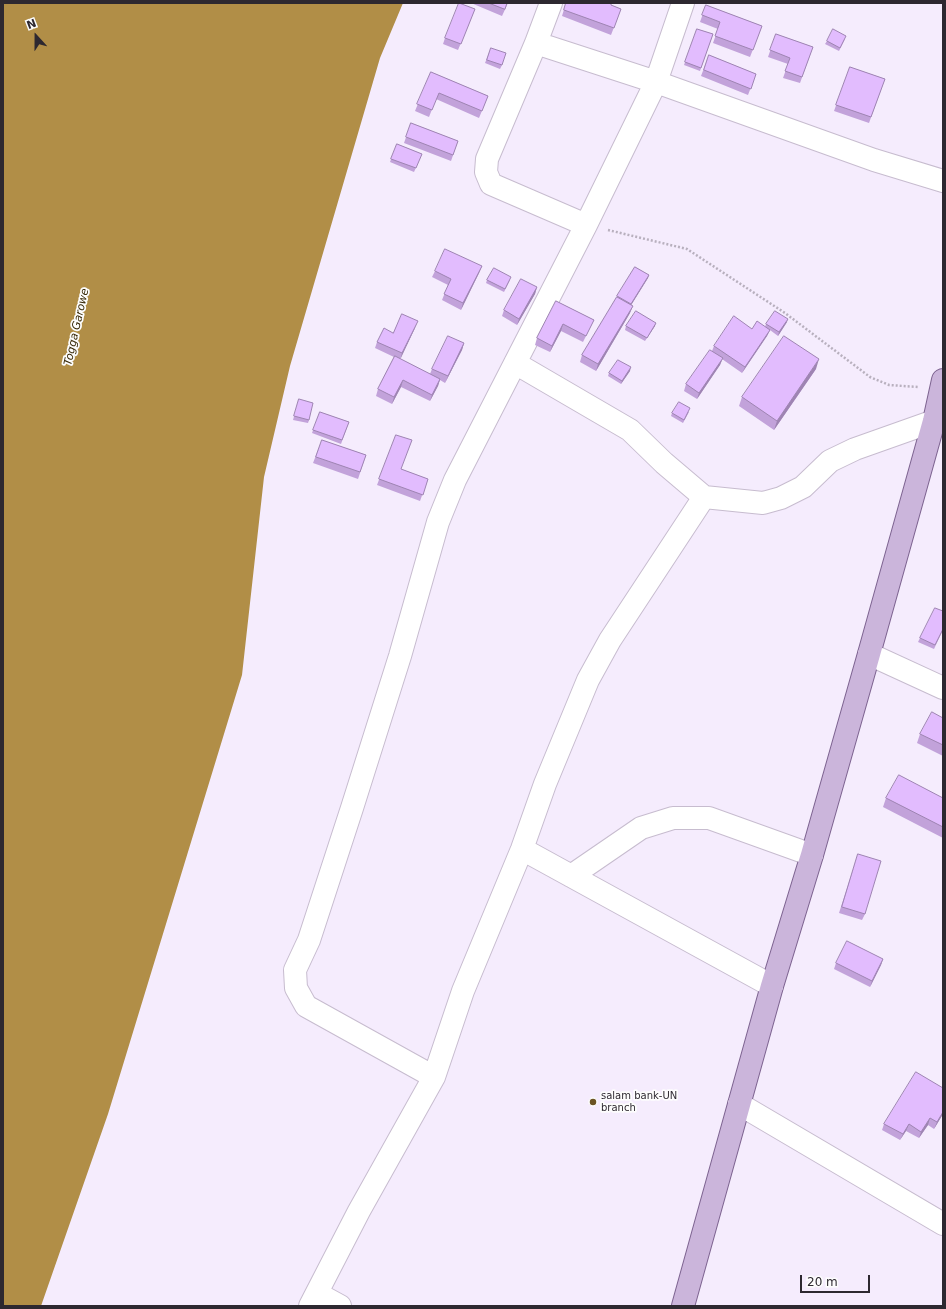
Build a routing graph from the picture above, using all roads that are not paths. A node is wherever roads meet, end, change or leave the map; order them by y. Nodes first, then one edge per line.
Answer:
1 (551, 3) edge
2 (683, 3) edge
3 (536, 43) junction
4 (656, 82) junction
5 (943, 181) edge
6 (586, 225) junction
7 (516, 363) junction
8 (942, 384) edge
9 (934, 421) junction
10 (704, 497) junction
11 (869, 654) junction
12 (943, 688) edge
13 (522, 849) junction
14 (812, 855) junction
15 (571, 876) junction
16 (772, 986) junction
17 (434, 1077) junction
18 (739, 1104) junction
19 (943, 1224) edge
20 (314, 1300) edge
21 (340, 1306) edge
22 (683, 1306) edge

1 - 3 street
2 - 4 street
3 - 4 street
3 - 6 street
4 - 5 street
4 - 6 street
6 - 7 street
7 - 10 street
7 - 17 street
8 - 9 main road
9 - 10 street
9 - 11 main road
10 - 13 street
11 - 12 street
11 - 14 main road
13 - 15 street
13 - 17 street
14 - 15 street
14 - 16 main road
15 - 16 street
16 - 18 main road
17 - 20 street
18 - 19 street
18 - 22 main road
20 - 21 street

